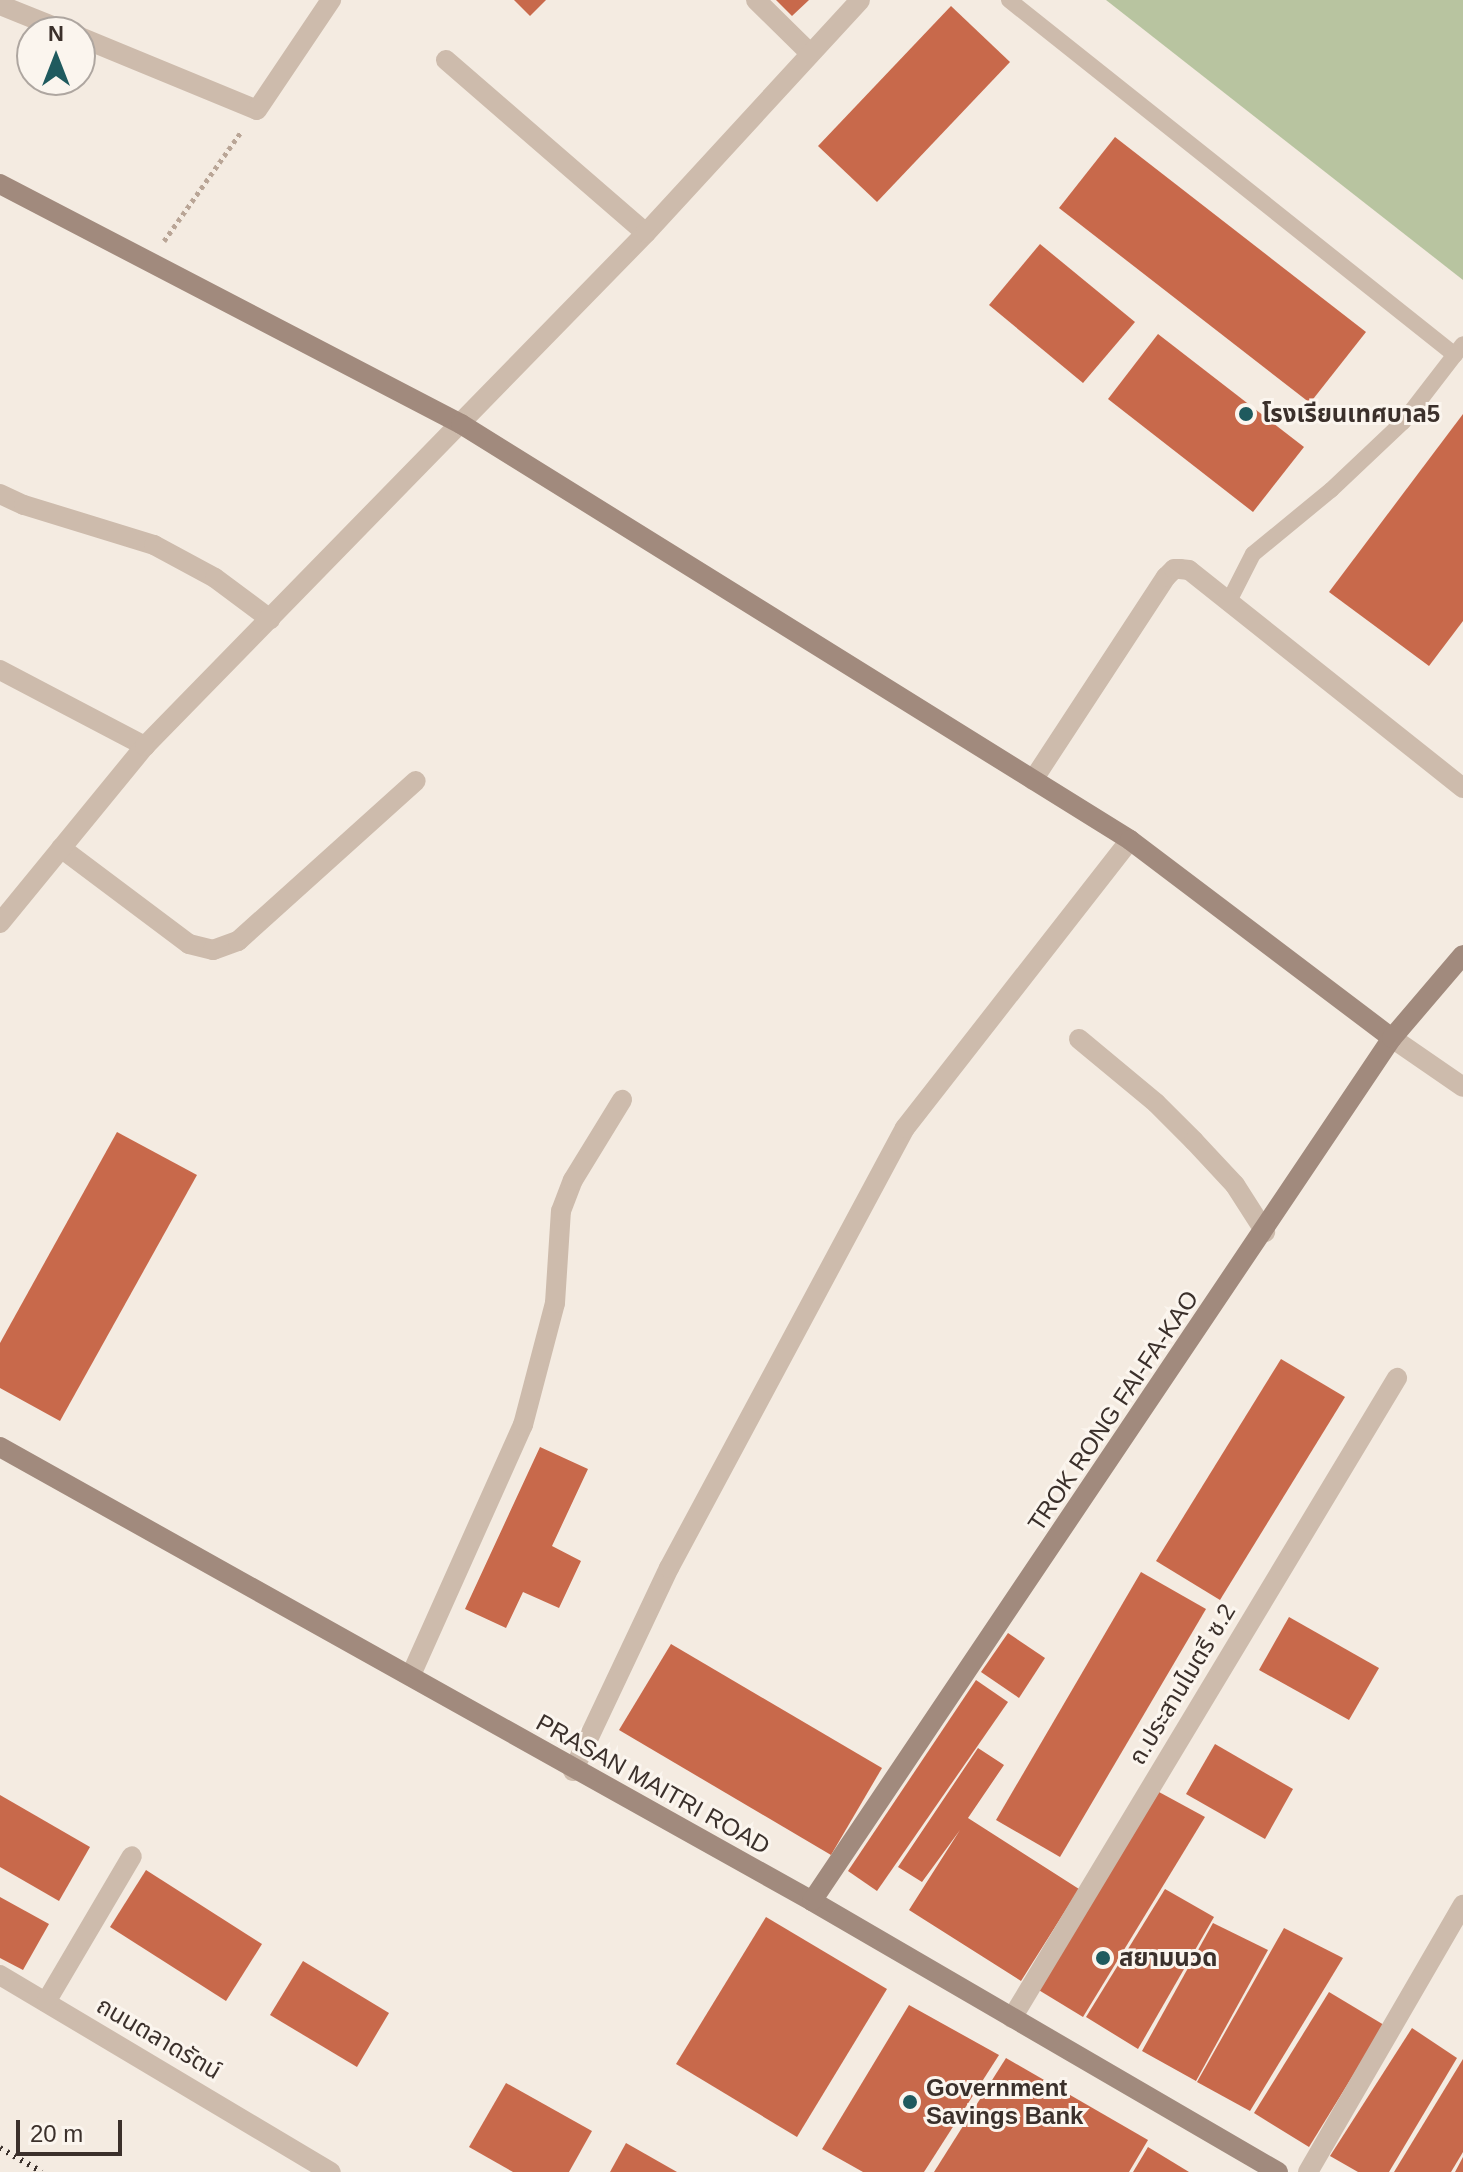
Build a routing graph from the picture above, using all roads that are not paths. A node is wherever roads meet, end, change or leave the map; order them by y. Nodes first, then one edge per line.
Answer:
1 (331, 0) edge
2 (756, 0) edge
3 (860, 0) edge
4 (1009, 0) edge
5 (0, 5) edge
6 (27, 16) edge
7 (96, 44) edge
8 (810, 53) junction
9 (446, 60) dead end
10 (0, 184) edge
11 (646, 233) junction
12 (1459, 350) edge
13 (461, 424) junction
14 (0, 494) edge
15 (1228, 603) junction
16 (270, 619) junction
17 (0, 670) edge
18 (145, 746) junction
19 (1033, 780) junction
20 (416, 781) dead end
21 (1463, 788) edge
22 (1130, 840) junction
23 (61, 848) junction
24 (1, 920) edge
25 (1463, 955) edge
26 (1392, 1038) junction
27 (1079, 1039) dead end
28 (1463, 1087) edge
29 (622, 1100) dead end
30 (1265, 1232) junction
31 (1397, 1378) dead end
32 (0, 1447) edge
33 (411, 1675) junction
34 (573, 1771) junction
35 (132, 1856) dead end
36 (812, 1901) junction
37 (1463, 1905) edge
38 (0, 1975) edge
39 (46, 2002) junction
40 (1012, 2018) junction
41 (331, 2172) edge
42 (1278, 2172) edge
43 (1308, 2172) edge

1 - 7 street
2 - 8 street
3 - 8 street
4 - 12 lane
5 - 6 street
8 - 11 street
9 - 11 street
10 - 13 street
11 - 13 street
12 - 15 lane
13 - 16 street
13 - 19 street
14 - 16 street
15 - 19 street
15 - 21 street
16 - 18 street
17 - 18 street
18 - 23 street
19 - 22 street
20 - 23 street
22 - 26 street
22 - 34 street
23 - 24 street
25 - 26 street, TROK RONG FAI-FA-KAO
26 - 28 street
26 - 30 street, TROK RONG FAI-FA-KAO
27 - 30 street
29 - 33 street
30 - 36 street, TROK RONG FAI-FA-KAO
31 - 40 street, ถ.ประสานไมตรี ซ.2
32 - 33 street, PRASAN MAITRI ROAD
33 - 34 street, PRASAN MAITRI ROAD
34 - 36 street, PRASAN MAITRI ROAD
35 - 39 street
36 - 40 street, PRASAN MAITRI ROAD
37 - 43 street
38 - 39 street, ถนนตลาดรัตน์
39 - 41 street, ถนนตลาดรัตน์
40 - 42 street, PRASAN MAITRI ROAD

